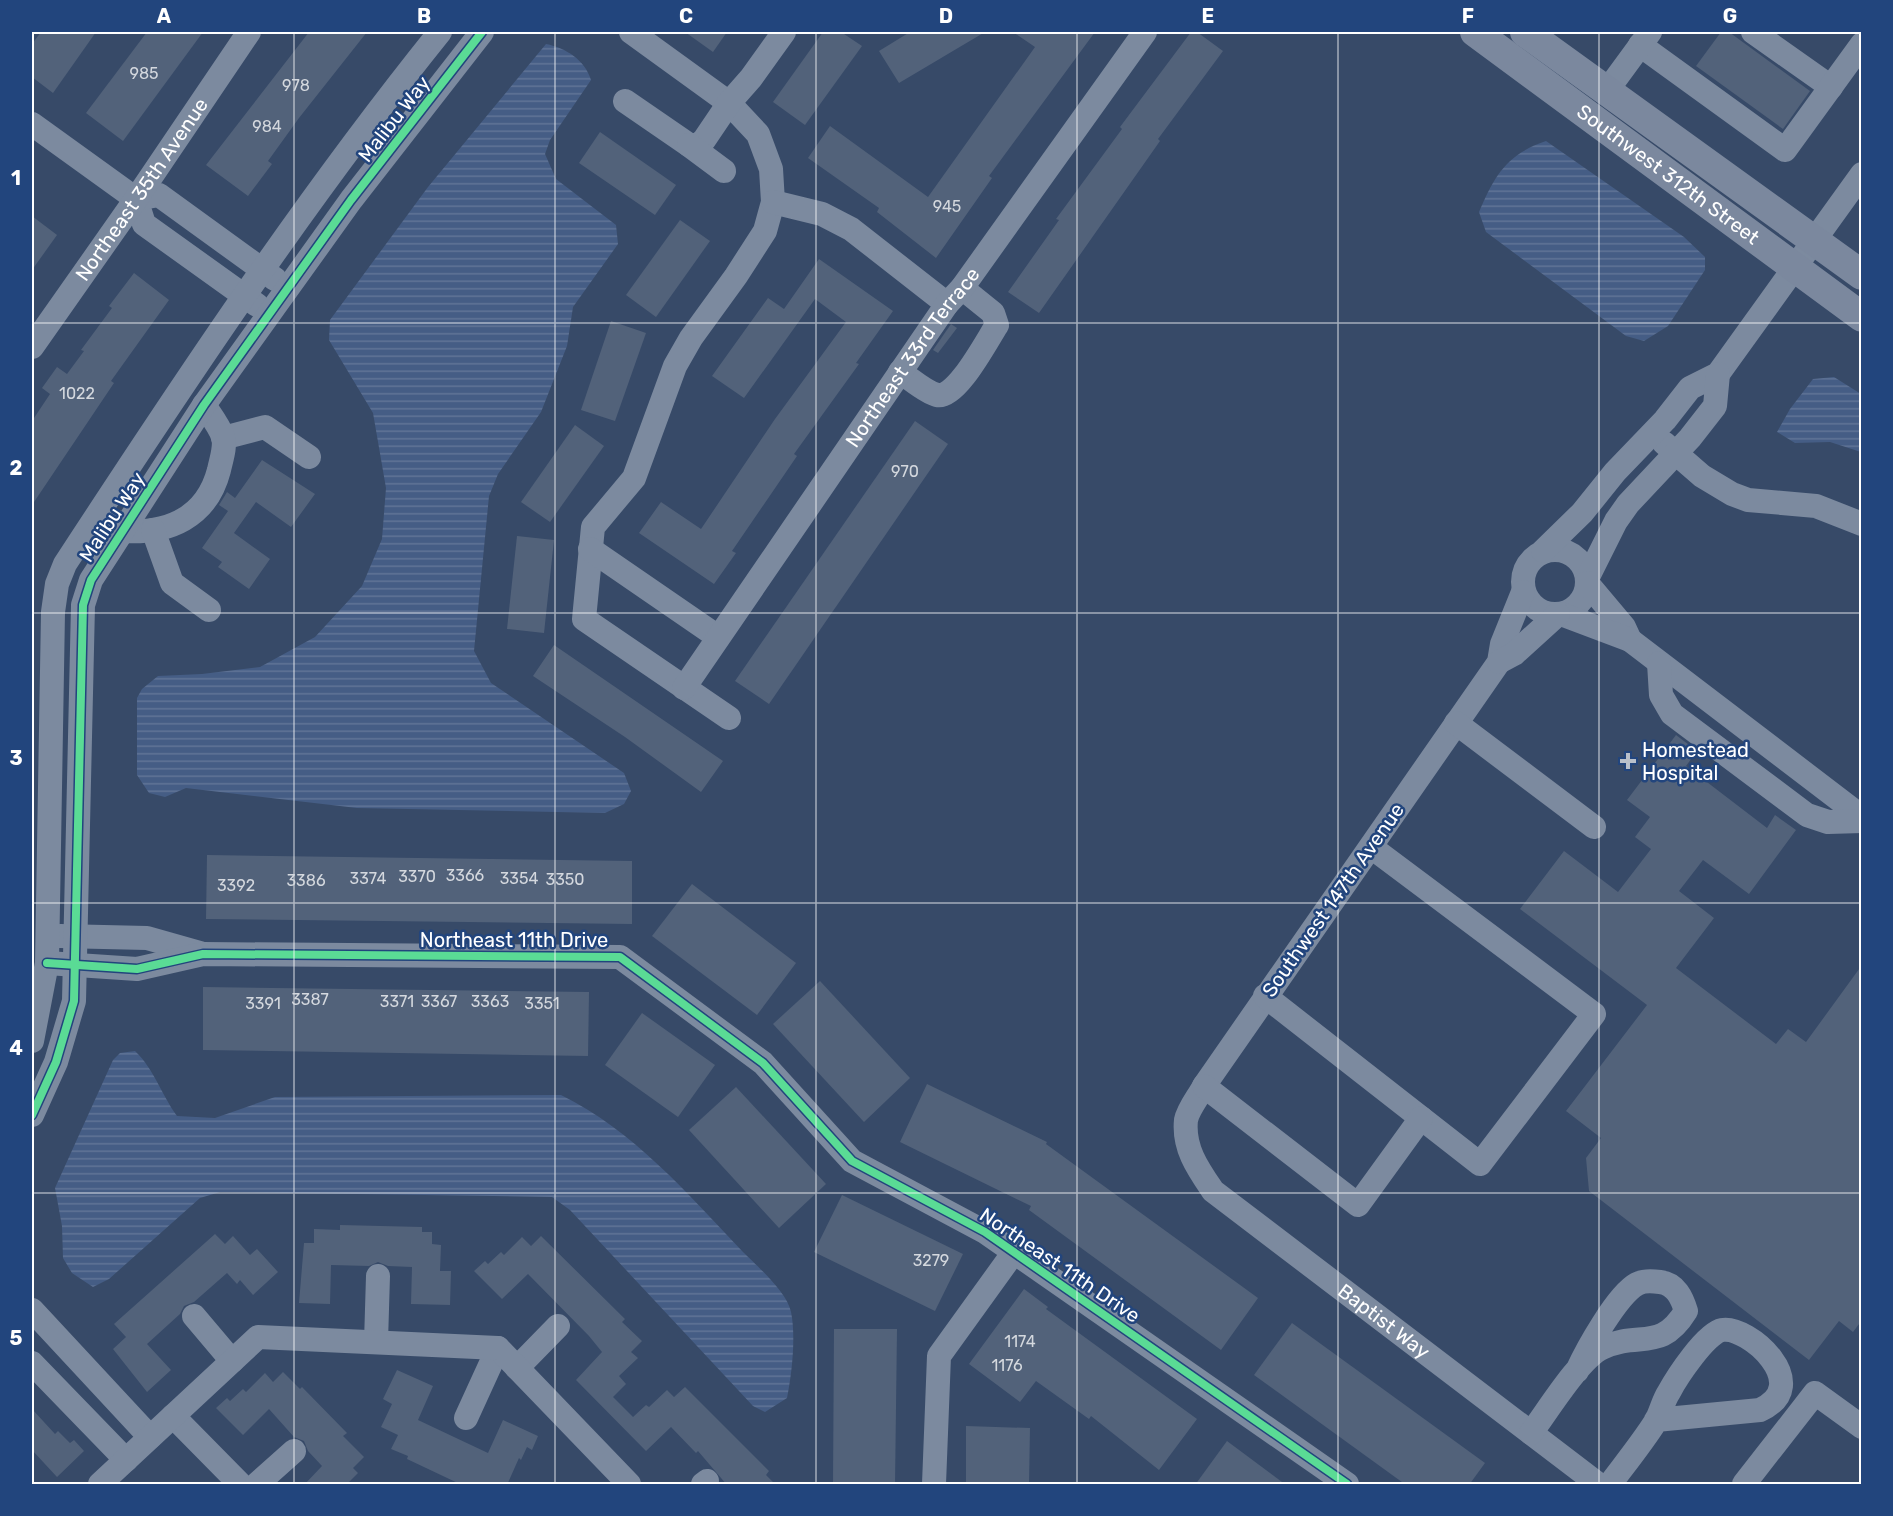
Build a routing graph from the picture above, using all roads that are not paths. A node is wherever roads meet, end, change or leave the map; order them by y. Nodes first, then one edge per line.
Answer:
1 (249, 32) edge
2 (440, 32) edge
3 (482, 32) edge
4 (784, 32) edge
5 (1145, 32) edge
6 (1475, 32) edge
7 (1525, 32) edge
8 (1753, 32) edge
9 (634, 33) edge
10 (1643, 36) edge
11 (1862, 44) edge
12 (1831, 87) junction
13 (1606, 92) junction
14 (625, 101) dead end
15 (729, 103) junction
16 (32, 124) edge
17 (689, 145) junction
18 (724, 171) dead end
19 (1862, 174) edge
20 (136, 199) junction
21 (773, 201) junction
22 (1812, 240) junction
23 (1793, 267) junction
24 (262, 270) junction
25 (1862, 275) edge
26 (288, 288) junction
27 (244, 296) junction
28 (955, 296) junction
29 (270, 314) junction
30 (1862, 317) edge
31 (32, 347) edge
32 (900, 372) junction
33 (1718, 374) junction
34 (204, 405) junction
35 (1653, 433) junction
36 (224, 438) junction
37 (1676, 454) junction
38 (309, 457) dead end
39 (104, 504) junction
40 (1862, 524) edge
41 (153, 530) junction
42 (122, 531) junction
43 (590, 549) junction
44 (1543, 551) junction
45 (1587, 581) junction
46 (1523, 591) junction
47 (209, 610) dead end
48 (1560, 614) junction
49 (718, 637) junction
50 (1630, 640) junction
51 (1499, 662) junction
52 (1659, 663) junction
53 (684, 688) junction
54 (729, 718) dead end
55 (1456, 723) junction
56 (1862, 819) edge
57 (1594, 827) dead end
58 (1371, 847) junction
59 (48, 935) junction
60 (77, 937) junction
61 (203, 954) junction
62 (47, 963) junction
63 (77, 967) junction
64 (1265, 996) junction
65 (32, 1041) edge
66 (1204, 1086) junction
67 (32, 1115) edge
68 (1421, 1119) junction
69 (1188, 1145) joint
70 (1014, 1252) junction
71 (378, 1276) dead end
72 (32, 1310) edge
73 (194, 1316) dead end
74 (558, 1326) dead end
75 (376, 1342) junction
76 (498, 1348) junction
77 (232, 1361) junction
78 (32, 1363) edge
79 (517, 1368) junction
80 (1577, 1371) junction
81 (173, 1416) junction
82 (466, 1418) dead end
83 (1656, 1420) junction
84 (1862, 1426) edge
85 (1531, 1433) junction
86 (150, 1437) junction
87 (294, 1450) dead end
88 (126, 1460) junction
89 (102, 1484) edge
90 (240, 1485) edge
91 (257, 1485) edge
92 (629, 1485) edge
93 (934, 1485) edge
94 (1347, 1485) edge
95 (1598, 1485) edge
96 (1610, 1485) edge
97 (1744, 1485) edge

1 - 20 street, Northeast 35th Avenue
2 - 24 street, Malibu Way
3 - 26 street, Malibu Way
4 - 15 street
5 - 28 street, Northeast 33rd Terrace
6 - 23 main road, Southwest 312th Street
7 - 13 main road, Southwest 312th Street
8 - 12 street
9 - 15 street
10 - 12 street
10 - 13 street
11 - 12 street
13 - 22 main road, Southwest 312th Street
14 - 17 street
15 - 17 street
15 - 21 street
16 - 20 street
17 - 18 street
19 - 22 street
20 - 24 street
20 - 27 street
20 - 31 street, Northeast 35th Avenue
21 - 28 street
21 - 43 street
22 - 23 street
22 - 25 main road, Southwest 312th Street
23 - 30 main road, Southwest 312th Street
23 - 33 street
24 - 26 street
24 - 27 street, Malibu Way
26 - 29 street, Malibu Way
27 - 29 street
27 - 39 street, Malibu Way
28 - 32 street, Northeast 33rd Terrace
28 - 32 street
29 - 34 street, Malibu Way
32 - 49 street, Northeast 33rd Terrace
33 - 35 street
33 - 37 street
34 - 36 street
34 - 42 street, Malibu Way
35 - 37 street
35 - 44 street
36 - 38 street
36 - 41 street
37 - 40 street
37 - 45 street
39 - 42 street
39 - 59 street, Malibu Way
41 - 42 street
41 - 47 street
42 - 60 street, Malibu Way
43 - 49 street
43 - 53 street
44 - 45 street
44 - 46 street
45 - 48 street
45 - 50 street
46 - 48 street
46 - 51 street, Southwest 147th Avenue
48 - 50 street
48 - 51 street, Southwest 147th Avenue
49 - 53 street, Northeast 33rd Terrace
50 - 52 street
51 - 55 street, Southwest 147th Avenue
52 - 56 street
52 - 56 street
53 - 54 street
55 - 57 street
55 - 58 street, Southwest 147th Avenue
58 - 64 street, Southwest 147th Avenue
58 - 68 street
59 - 60 street, Northeast 11th Drive
59 - 62 street, Malibu Way
60 - 61 street, Northeast 11th Drive
60 - 63 street, Malibu Way
61 - 63 street, Northeast 11th Drive
61 - 70 street, Northeast 11th Drive
62 - 63 street, Northeast 11th Drive
62 - 65 street, Malibu Way
63 - 67 street, Malibu Way
64 - 66 street, Southwest 147th Avenue
64 - 68 street
66 - 68 street
66 - 69 street, Southwest 147th Avenue
69 - 85 street, Baptist Way
70 - 93 street
70 - 94 street, Northeast 11th Drive
71 - 75 street
72 - 86 street
73 - 77 street
74 - 79 street
75 - 76 street
75 - 77 street
76 - 79 street
76 - 82 street
77 - 81 street
78 - 88 street
79 - 92 street
80 - 80 street
80 - 85 street
81 - 86 street
81 - 90 street
83 - 83 street
83 - 96 street
84 - 97 street
85 - 95 street, Baptist Way
86 - 88 street
87 - 91 street
88 - 89 street

